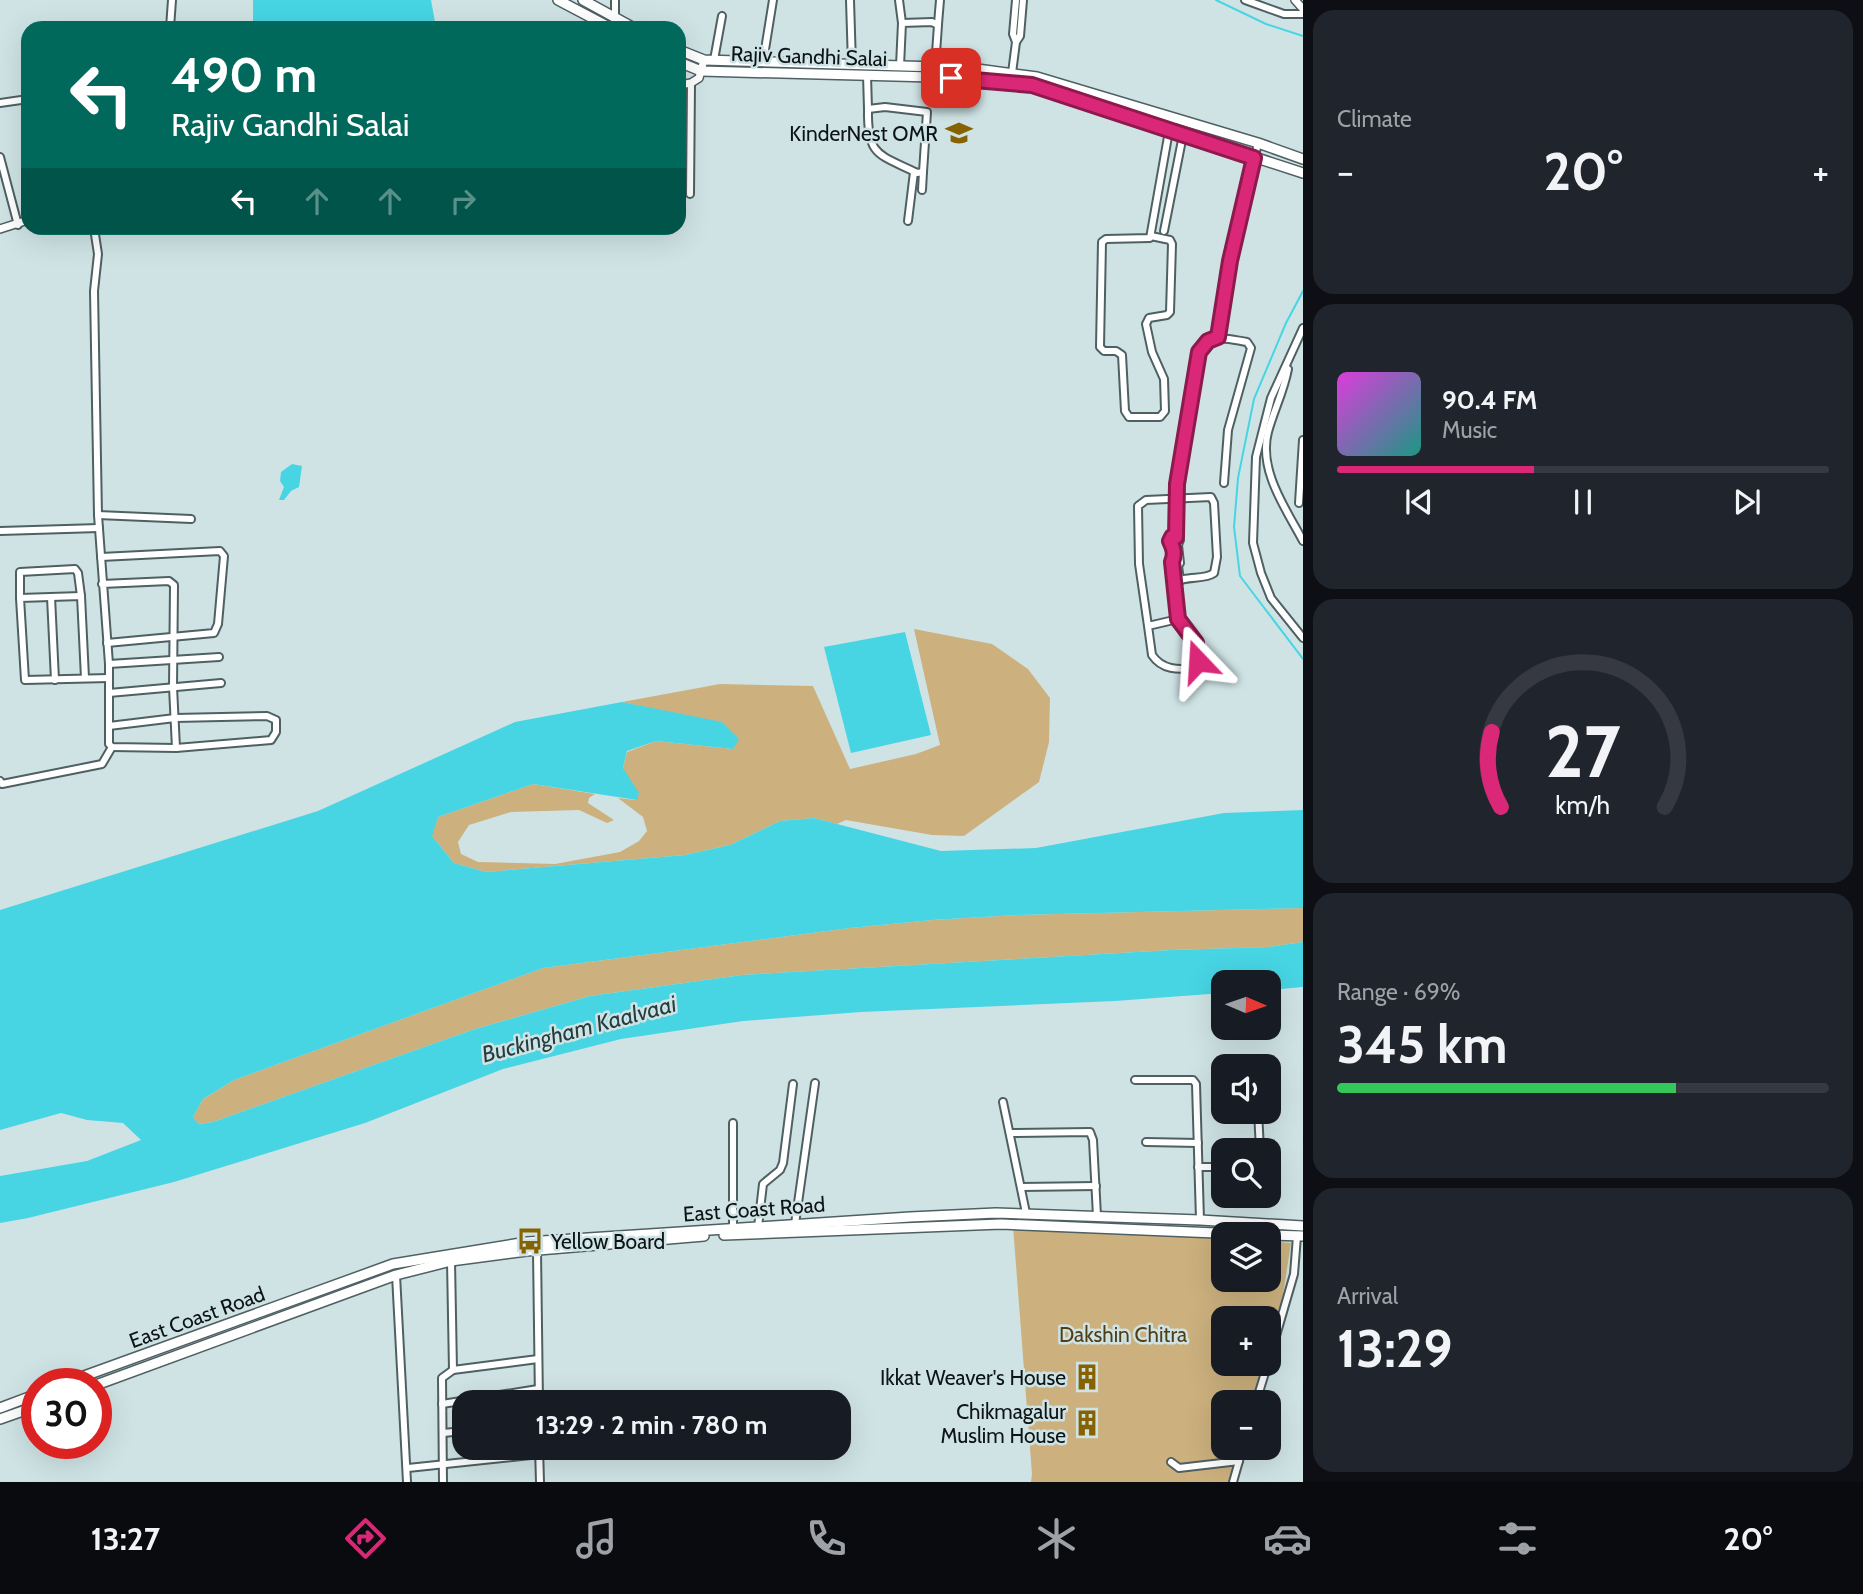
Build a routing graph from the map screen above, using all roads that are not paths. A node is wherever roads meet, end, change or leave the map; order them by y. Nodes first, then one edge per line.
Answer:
1 (172, 0) edge
2 (560, 0) edge
3 (583, 0) edge
4 (615, 0) edge
5 (774, 0) edge
6 (850, 0) edge
7 (899, 0) edge
8 (940, 0) edge
9 (1016, 0) edge
10 (1023, 0) edge
11 (1245, 0) edge
12 (1295, 0) edge
13 (1303, 12) edge
14 (722, 16) dead end
15 (615, 18) junction
16 (170, 21) edge
17 (598, 21) edge
18 (621, 21) edge
19 (902, 23) junction
20 (938, 24) junction
21 (1016, 42) junction
22 (686, 52) edge
23 (709, 60) junction
24 (763, 62) junction
25 (852, 64) junction
26 (686, 65) edge
27 (900, 66) junction
28 (935, 67) junction
29 (701, 71) junction
30 (1012, 73) junction
31 (867, 75) junction
32 (691, 83) junction
33 (686, 84) edge
34 (21, 100) edge
35 (0, 103) edge
36 (868, 109) junction
37 (1174, 118) junction
38 (1169, 131) junction
39 (1183, 135) junction
40 (1258, 143) junction
41 (0, 157) edge
42 (1254, 158) junction
43 (1303, 159) edge
44 (914, 172) junction
45 (923, 172) junction
46 (1303, 173) edge
47 (922, 190) dead end
48 (690, 194) dead end
49 (908, 221) dead end
50 (21, 224) edge
51 (18, 225) junction
52 (0, 229) edge
53 (1164, 231) dead end
54 (95, 235) edge
55 (1151, 236) junction
56 (1303, 328) edge
57 (1218, 337) junction
58 (1289, 360) junction
59 (1303, 440) edge
60 (1224, 483) dead end
61 (1175, 499) junction
62 (1299, 503) dead end
63 (98, 515) junction
64 (191, 519) dead end
65 (99, 528) junction
66 (0, 531) edge
67 (1303, 541) edge
68 (101, 557) junction
69 (1177, 581) junction
70 (102, 584) junction
71 (80, 596) junction
72 (51, 597) junction
73 (20, 598) junction
74 (1178, 619) junction
75 (1148, 626) junction
76 (174, 638) junction
77 (1303, 638) edge
78 (107, 643) junction
79 (219, 657) dead end
80 (173, 659) junction
81 (108, 664) junction
82 (85, 678) junction
83 (108, 678) junction
84 (55, 680) junction
85 (221, 684) dead end
86 (173, 687) junction
87 (109, 693) junction
88 (175, 719) junction
89 (109, 726) junction
90 (112, 747) junction
91 (176, 748) junction
92 (0, 781) edge
93 (1135, 1080) dead end
94 (815, 1083) dead end
95 (793, 1084) dead end
96 (1003, 1102) dead end
97 (733, 1123) dead end
98 (1011, 1133) junction
99 (1146, 1142) dead end
100 (1198, 1143) junction
101 (1198, 1167) junction
102 (1211, 1167) edge
103 (1096, 1185) junction
104 (1021, 1187) junction
105 (1009, 1213) junction
106 (1026, 1213) junction
107 (1097, 1216) junction
108 (1200, 1220) junction
109 (795, 1224) junction
110 (1009, 1224) junction
111 (1303, 1226) edge
112 (758, 1227) junction
113 (733, 1228) junction
114 (1211, 1233) edge
115 (1281, 1235) edge
116 (1300, 1236) edge
117 (537, 1251) junction
118 (451, 1261) junction
119 (396, 1275) junction
120 (1281, 1318) edge
121 (538, 1359) junction
122 (112, 1369) edge
123 (453, 1370) junction
124 (112, 1379) edge
125 (538, 1389) joint
126 (21, 1400) edge
127 (442, 1404) junction
128 (0, 1408) edge
129 (21, 1412) edge
130 (0, 1419) edge
131 (452, 1432) edge
132 (443, 1433) junction
133 (477, 1460) edge
134 (539, 1460) edge
135 (1239, 1461) joint
136 (1171, 1462) dead end
137 (443, 1465) junction
138 (408, 1468) junction
139 (408, 1482) edge
140 (443, 1482) edge
141 (540, 1482) edge
142 (1233, 1482) edge

1 - 16 street
2 - 17 main road
3 - 15 main road
4 - 15 street
5 - 24 street
6 - 25 street
7 - 19 street
8 - 20 street
9 - 21 street
10 - 21 street
11 - 13 street
12 - 13 street
14 - 23 street
15 - 18 main road
19 - 20 street
19 - 27 street
20 - 28 street
21 - 30 street
22 - 23 main road, Rajiv Gandhi Salai
23 - 24 main road, Rajiv Gandhi Salai
23 - 29 street
24 - 25 main road, Rajiv Gandhi Salai
25 - 27 main road, Rajiv Gandhi Salai
26 - 29 main road, Rajiv Gandhi Salai
27 - 28 main road, Rajiv Gandhi Salai
28 - 30 main road, Rajiv Gandhi Salai
29 - 31 main road, Rajiv Gandhi Salai
29 - 32 street
30 - 37 main road, Rajiv Gandhi Salai
31 - 36 street
31 - 38 main road, Rajiv Gandhi Salai
32 - 33 street
32 - 48 street
34 - 35 street
36 - 44 street
36 - 45 street
37 - 38 street
37 - 40 main road, Rajiv Gandhi Salai
38 - 39 main road, Rajiv Gandhi Salai
38 - 55 street
39 - 42 main road, Rajiv Gandhi Salai
39 - 53 street
40 - 42 street
40 - 43 main road, Rajiv Gandhi Salai
41 - 51 street
42 - 46 main road, Rajiv Gandhi Salai
42 - 57 street
44 - 45 street
44 - 49 street
45 - 47 street
50 - 51 street
51 - 52 street
54 - 63 street
55 - 55 street
56 - 58 street
57 - 60 street
57 - 61 street
58 - 67 street
58 - 77 street
59 - 62 street
61 - 69 street
61 - 69 street
61 - 75 street
63 - 64 street
63 - 65 street
65 - 66 street
65 - 68 street
68 - 70 street
68 - 76 street
69 - 74 street
70 - 76 street
70 - 78 street
71 - 72 street
71 - 73 street
71 - 82 street
72 - 73 street
72 - 84 street
73 - 84 street
74 - 75 street
74 - 75 street
76 - 78 street
76 - 80 street
78 - 81 street
79 - 80 street
80 - 81 street
80 - 86 street
81 - 83 street
82 - 83 street
82 - 84 street
83 - 87 street
85 - 86 street
86 - 87 street
86 - 88 street
87 - 89 street
88 - 89 street
88 - 91 street
88 - 91 street
89 - 90 street
90 - 91 street
90 - 92 street
93 - 100 street
94 - 109 street
95 - 112 street
96 - 98 street
97 - 113 street
98 - 103 street
98 - 104 street
99 - 100 street
100 - 101 street
101 - 102 street
101 - 108 street
103 - 104 street
103 - 107 street
104 - 106 street
105 - 106 main road, East Coast Road
105 - 109 main road, East Coast Road
105 - 110 main road
106 - 107 main road, East Coast Road
107 - 108 main road, East Coast Road
108 - 111 main road, East Coast Road
109 - 112 main road, East Coast Road
110 - 114 main road, East Coast Road
110 - 117 main road, East Coast Road
112 - 113 main road, East Coast Road
113 - 122 main road, East Coast Road
115 - 116 main road
116 - 120 street
117 - 118 main road, East Coast Road
117 - 121 street
118 - 119 main road, East Coast Road
118 - 123 street
119 - 124 main road, East Coast Road
119 - 138 street
121 - 123 street
121 - 125 street
123 - 127 street
125 - 127 street
126 - 128 main road
127 - 132 street
129 - 130 main road
131 - 132 street
132 - 137 street
133 - 137 street
134 - 141 street
135 - 136 street
135 - 142 street
137 - 138 street
137 - 140 street
138 - 139 street

